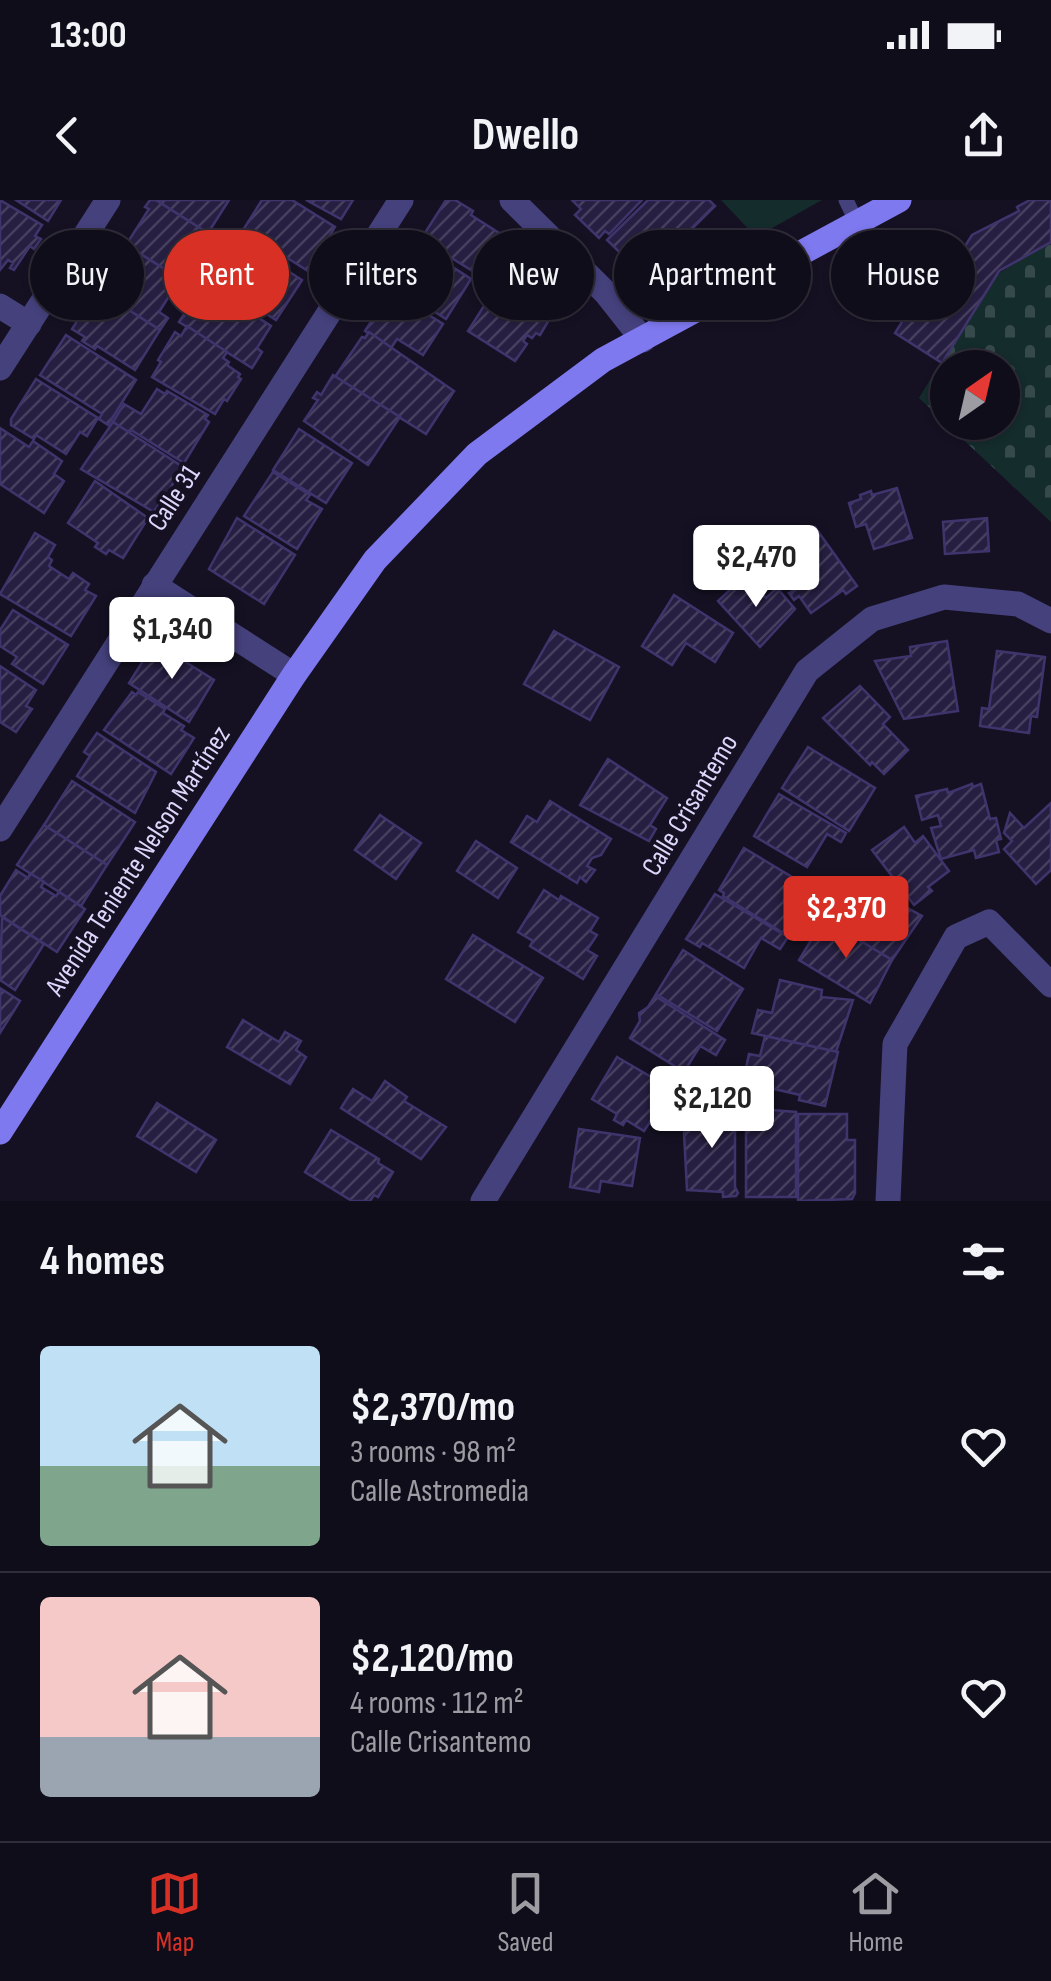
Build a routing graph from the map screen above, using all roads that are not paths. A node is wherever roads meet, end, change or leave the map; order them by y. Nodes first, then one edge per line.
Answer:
1 (108, 200) edge
2 (400, 200) edge
3 (512, 200) edge
4 (899, 200) edge
5 (851, 212) edge
6 (0, 306) edge
7 (28, 324) junction
8 (642, 340) junction
9 (0, 368) edge
10 (154, 585) junction
11 (1051, 621) edge
12 (294, 675) junction
13 (0, 829) edge
14 (1051, 984) edge
15 (0, 1132) edge
16 (489, 1199) edge
17 (888, 1201) edge

1 - 7 street
2 - 10 street, Calle 31
3 - 8 street
4 - 5 street, Avenida Teniente Nelson Martínez
5 - 8 street, Avenida Teniente Nelson Martínez
6 - 7 street
7 - 9 street
8 - 12 street, Avenida Teniente Nelson Martínez
10 - 12 street
10 - 13 street, Calle 31
11 - 16 street, Calle Crisantemo
12 - 15 street, Avenida Teniente Nelson Martínez
14 - 17 street

